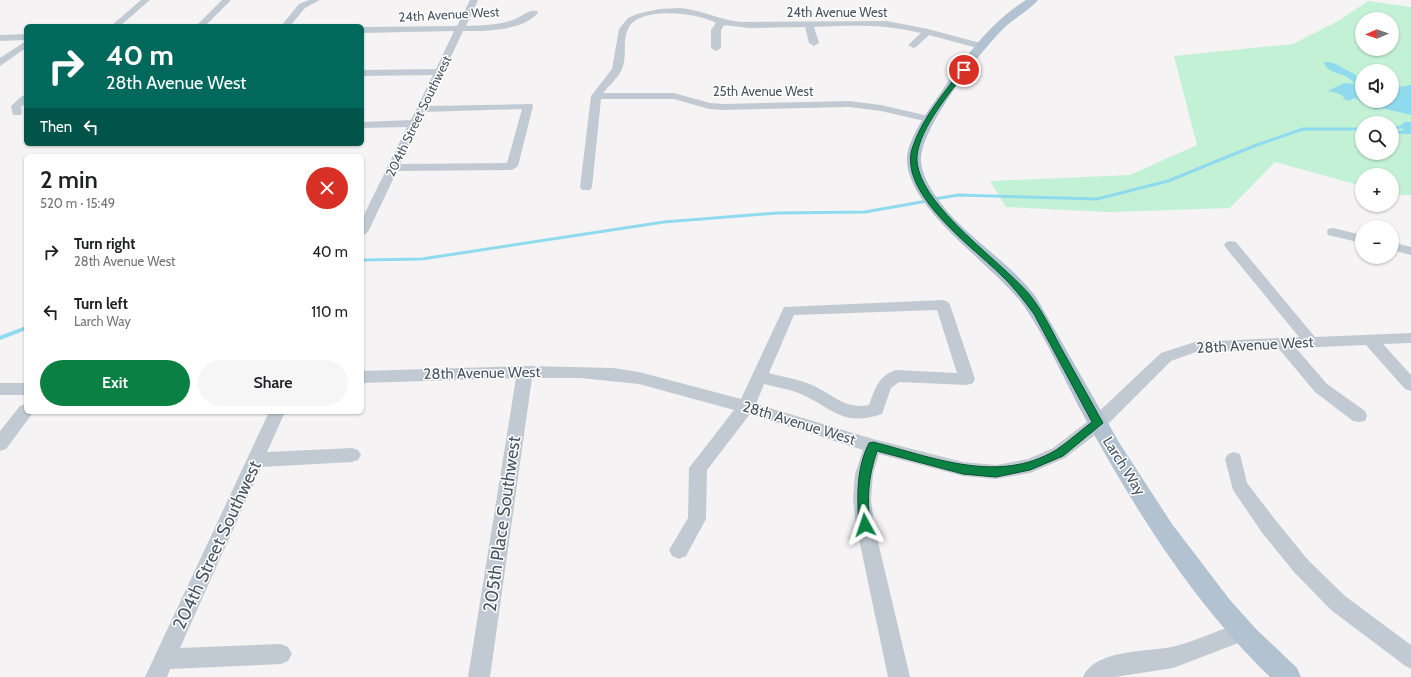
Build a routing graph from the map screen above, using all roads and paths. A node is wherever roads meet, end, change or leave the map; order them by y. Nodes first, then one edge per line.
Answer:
1 (146, 0) edge
2 (227, 0) edge
3 (316, 0) edge
4 (474, 0) edge
5 (1033, 0) edge
6 (534, 13) dead end
7 (721, 22) junction
8 (117, 24) edge
9 (202, 24) edge
10 (287, 24) edge
11 (809, 24) junction
12 (460, 28) junction
13 (364, 30) edge
14 (927, 32) junction
15 (0, 38) edge
16 (24, 38) edge
17 (814, 43) dead end
18 (24, 45) edge
19 (913, 45) dead end
20 (981, 46) junction
21 (716, 48) dead end
22 (0, 63) edge
23 (439, 72) junction
24 (364, 73) edge
25 (596, 96) junction
26 (24, 100) edge
27 (421, 109) junction
28 (18, 113) dead end
29 (929, 119) junction
30 (364, 124) edge
31 (414, 124) junction
32 (392, 168) junction
33 (586, 187) dead end
34 (364, 228) edge
35 (1333, 232) dead end
36 (1355, 237) edge
37 (1231, 245) dead end
38 (1399, 248) edge
39 (1411, 251) edge
40 (1411, 338) edge
41 (1370, 340) junction
42 (1311, 342) junction
43 (1283, 343) junction
44 (525, 372) junction
45 (364, 377) edge
46 (760, 377) junction
47 (1411, 385) edge
48 (0, 389) edge
49 (24, 389) edge
50 (746, 407) junction
51 (24, 413) edge
52 (276, 414) edge
53 (1359, 416) dead end
54 (1098, 423) junction
55 (0, 444) edge
56 (873, 446) junction
57 (352, 455) dead end
58 (1234, 458) dead end
59 (256, 460) junction
60 (679, 550) dead end
61 (1242, 632) junction
62 (281, 654) dead end
63 (1411, 658) edge
64 (160, 668) edge
65 (479, 677) edge
66 (899, 677) edge
67 (1094, 677) edge
68 (1288, 677) edge

1 - 8 street
2 - 9 street
3 - 10 street
4 - 12 street, 204th Street Southwest
5 - 20 main road, Larch Way
6 - 12 street, 24th Avenue West
7 - 11 street, 24th Avenue West
7 - 21 street
7 - 25 street, 24th Avenue West
11 - 14 street, 24th Avenue West
11 - 17 street
12 - 13 street, 24th Avenue West
12 - 23 street, 204th Street Southwest
14 - 19 street
14 - 20 street, 24th Avenue West
15 - 16 street
18 - 22 street
20 - 29 main road, Larch Way
23 - 24 street
23 - 27 street, 204th Street Southwest
25 - 29 street, 25th Avenue West
25 - 33 street
26 - 28 street
27 - 31 street, 204th Street Southwest
27 - 32 street
29 - 54 main road, Larch Way
30 - 31 street
31 - 32 street, 204th Street Southwest
32 - 34 street, 204th Street Southwest
35 - 36 street
37 - 42 street
38 - 39 street
40 - 41 street, 28th Avenue West
41 - 42 street, 28th Avenue West
41 - 47 street
42 - 43 street, 28th Avenue West
43 - 53 street
43 - 54 street, 28th Avenue West
44 - 45 street, 28th Avenue West
44 - 50 street, 28th Avenue West
44 - 65 street, 205th Place Southwest
46 - 46 street
46 - 50 street
48 - 49 street
50 - 56 street, 28th Avenue West
50 - 60 street
51 - 55 street
52 - 59 street, 204th Street Southwest
54 - 56 street, 28th Avenue West
54 - 61 main road, Larch Way
56 - 66 street
57 - 59 street
58 - 63 street
59 - 64 street, 204th Street Southwest
61 - 67 street
61 - 68 main road, Larch Way
62 - 64 street

